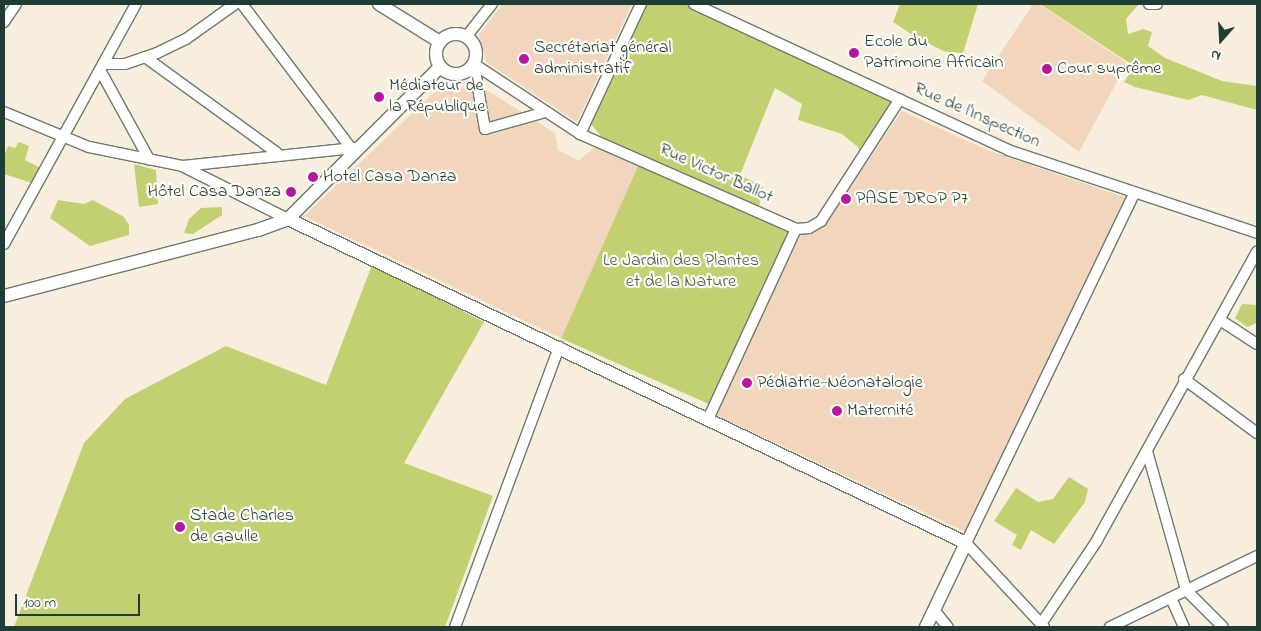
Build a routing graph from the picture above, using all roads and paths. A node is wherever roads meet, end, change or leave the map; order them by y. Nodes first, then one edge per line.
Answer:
1 (16, 4) edge
2 (136, 4) edge
3 (235, 4) edge
4 (242, 4) edge
5 (379, 4) edge
6 (492, 4) edge
7 (641, 4) edge
8 (694, 4) edge
9 (1149, 4) edge
10 (1158, 4) edge
11 (4, 22) edge
12 (466, 37) junction
13 (440, 42) junction
14 (145, 57) junction
15 (474, 64) junction
16 (102, 67) junction
17 (440, 67) junction
18 (900, 99) junction
19 (4, 112) edge
20 (546, 112) junction
21 (580, 134) junction
22 (63, 137) junction
23 (354, 148) junction
24 (278, 154) junction
25 (149, 159) junction
26 (182, 166) junction
27 (1134, 194) junction
28 (288, 219) junction
29 (796, 229) junction
30 (1257, 232) edge
31 (4, 244) edge
32 (1257, 252) edge
33 (4, 296) edge
34 (1220, 320) junction
35 (1257, 344) edge
36 (559, 347) junction
37 (1184, 379) junction
38 (709, 417) junction
39 (1257, 433) edge
40 (1148, 451) junction
41 (966, 543) junction
42 (1257, 556) edge
43 (1186, 590) junction
44 (1171, 598) junction
45 (934, 610) junction
46 (1042, 626) edge
47 (455, 627) edge
48 (926, 627) edge
49 (948, 627) edge
50 (1110, 627) edge
51 (1184, 627) edge
52 (1223, 627) edge

1 - 11 street
2 - 16 street
3 - 14 street
4 - 23 street
5 - 13 main road
6 - 12 street
7 - 21 street
8 - 18 street, Rue de l'Inspection
9 - 10 street
12 - 13 main road
12 - 15 main road
13 - 17 main road
14 - 16 street
14 - 24 street
15 - 17 main road
15 - 20 street, Rue Victor Ballot
15 - 20 street
16 - 22 street
16 - 25 street
17 - 23 main road
18 - 27 street, Rue de l'Inspection
18 - 29 street
19 - 22 street
20 - 21 street, Rue Victor Ballot
21 - 29 street, Rue Victor Ballot
22 - 25 street
22 - 31 street
23 - 24 street
23 - 28 main road
24 - 26 street
25 - 26 street
26 - 28 street
27 - 30 street, Rue de l'Inspection
27 - 41 street
28 - 33 main road
28 - 36 main road
29 - 38 street
32 - 34 street
34 - 35 street
34 - 37 street
36 - 38 main road
36 - 47 street
37 - 39 street
37 - 40 street
38 - 41 main road
40 - 43 street
40 - 46 street
41 - 45 main road
41 - 46 street
42 - 43 street
43 - 44 street
43 - 52 street
44 - 50 street
44 - 51 street
45 - 48 main road
45 - 49 street

